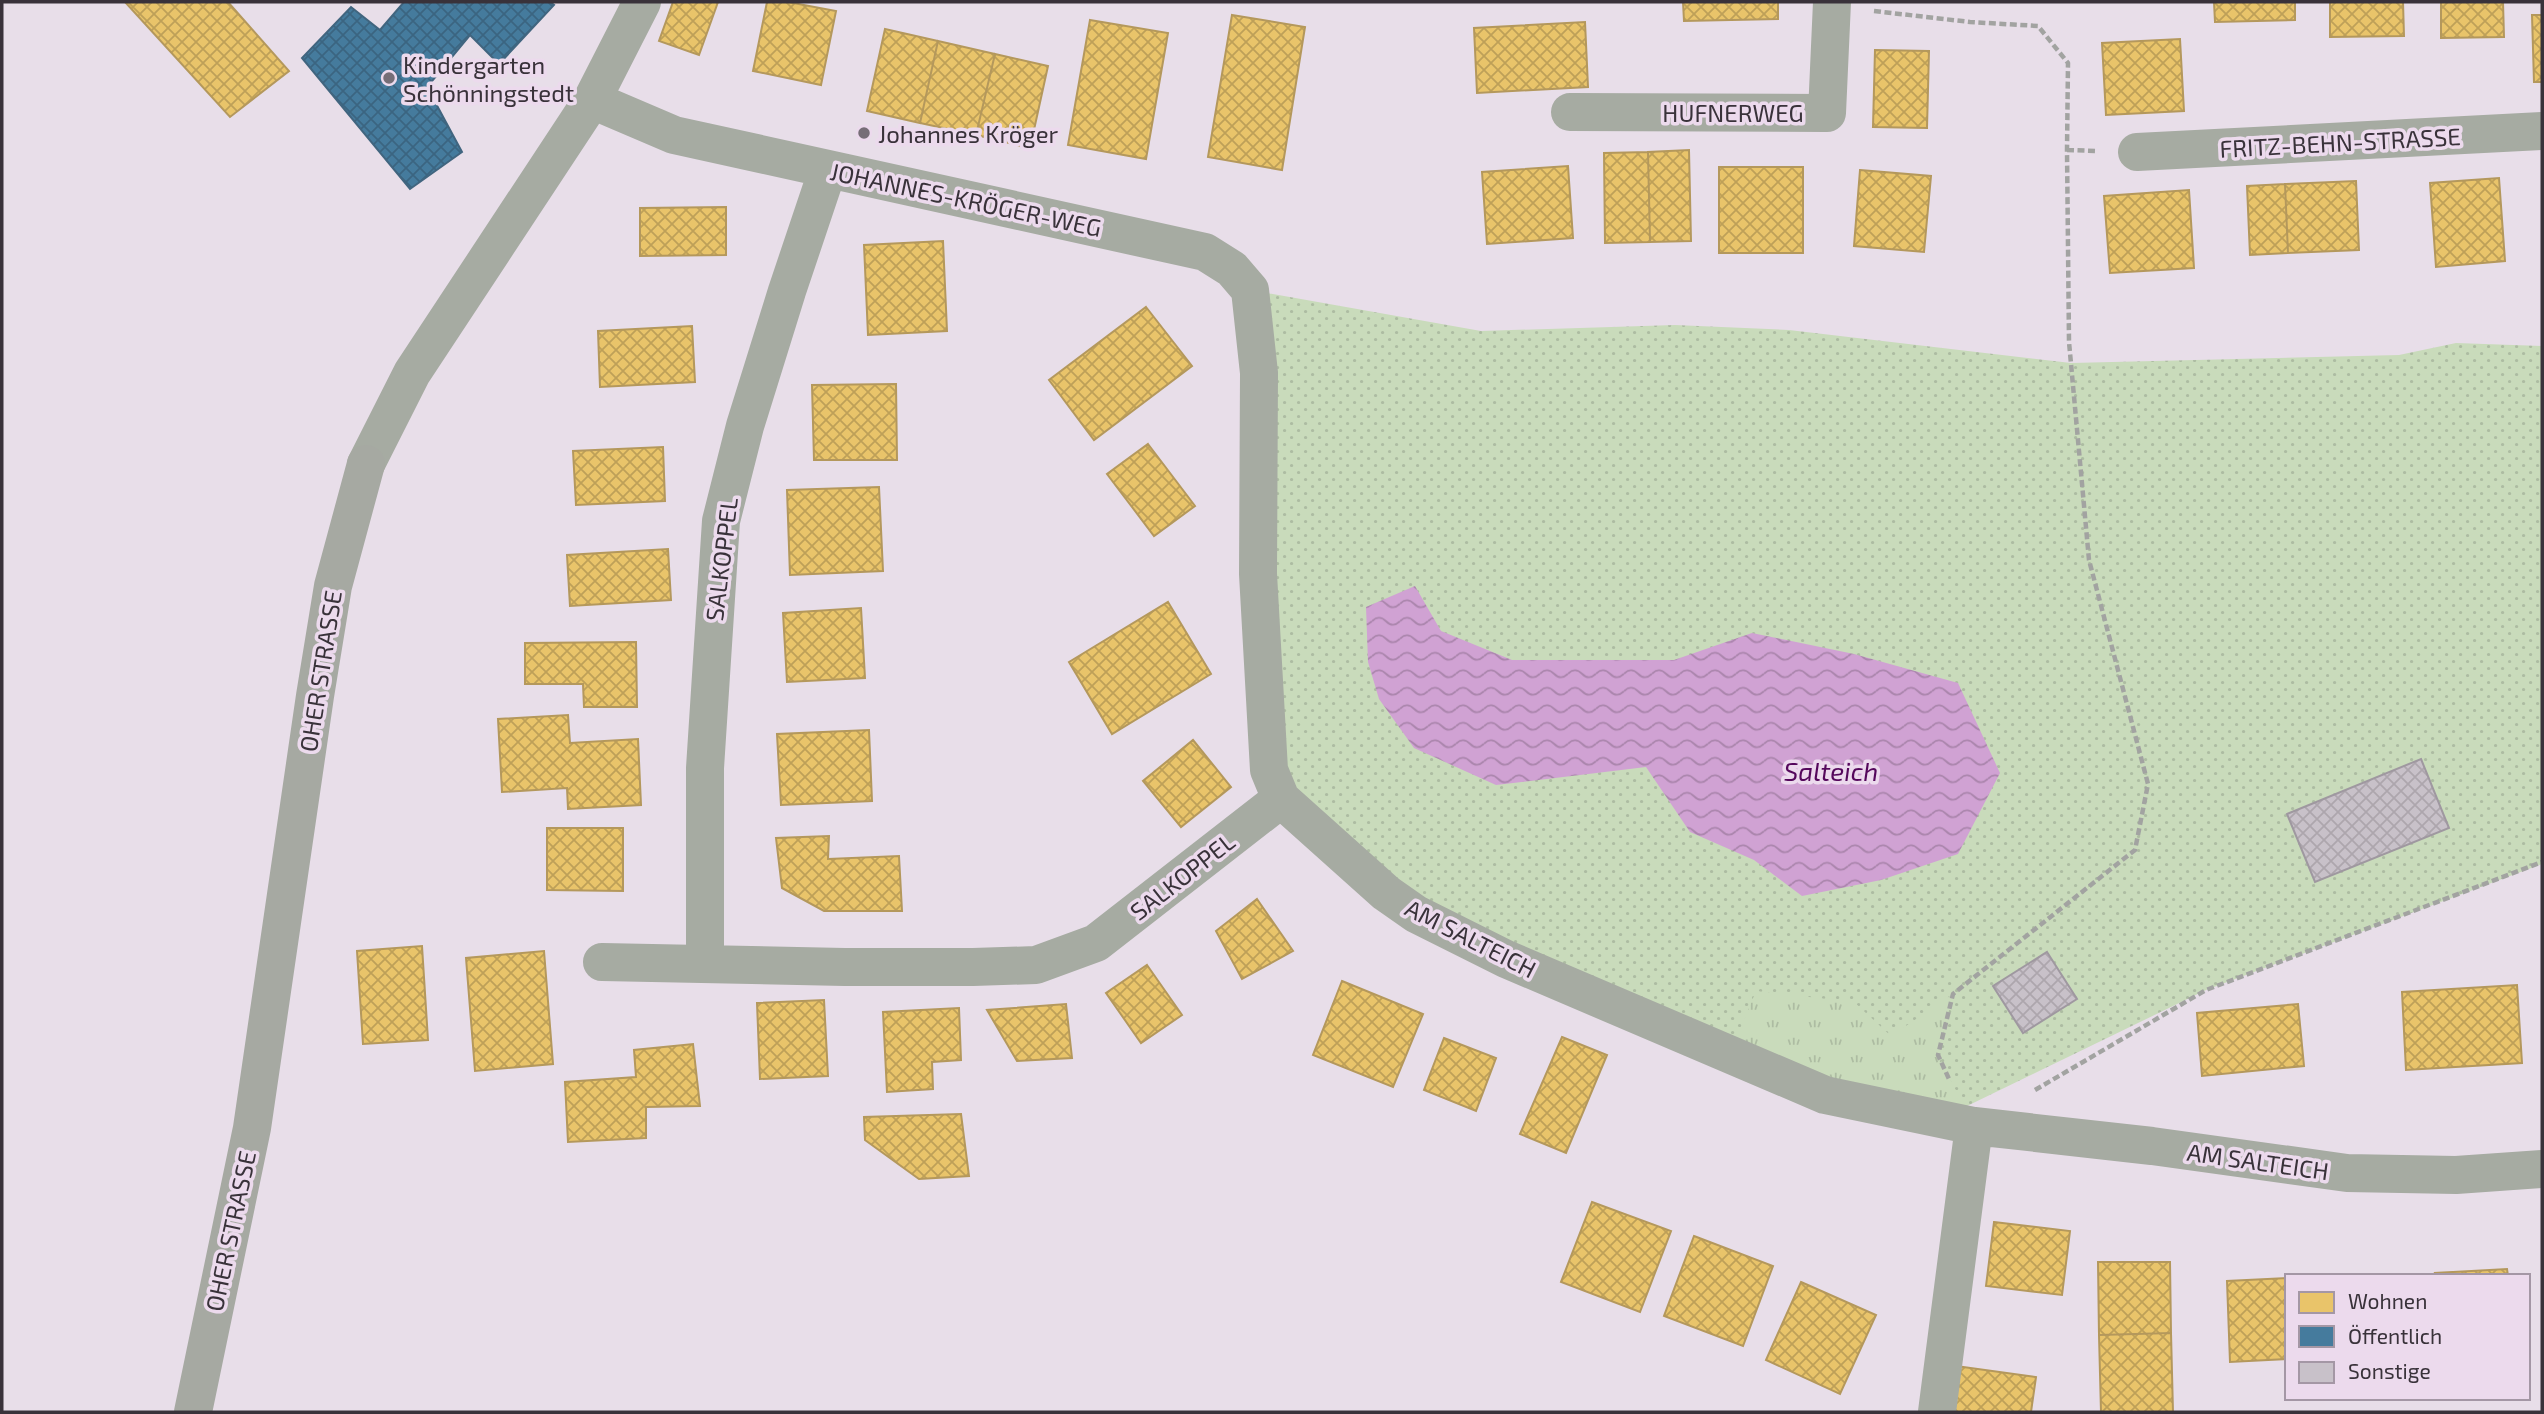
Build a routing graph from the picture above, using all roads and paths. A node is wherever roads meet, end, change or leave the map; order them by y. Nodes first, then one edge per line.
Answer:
1 (642, 2) edge
2 (1831, 4) edge
3 (592, 100) junction
4 (1570, 112) dead end
5 (2542, 131) edge
6 (2137, 152) dead end
7 (828, 169) junction
8 (1280, 800) junction
9 (2542, 862) edge
10 (602, 962) dead end
11 (705, 964) junction
12 (2032, 1092) dead end
13 (1974, 1126) junction
14 (2542, 1169) edge
15 (193, 1412) edge
16 (1937, 1412) edge

1 - 3 street, OHER STRASSE
2 - 4 street, HUFNERWEG
2 - 13 path
3 - 7 street, JOHANNES-KRÖGER-WEG
3 - 15 street, OHER STRASSE
5 - 6 street, FRITZ-BEHN-STRASSE
7 - 8 street, JOHANNES-KRÖGER-WEG
7 - 11 street, SALKOPPEL
8 - 11 street, SALKOPPEL
8 - 13 street, AM SALTEICH
9 - 12 path
10 - 11 street, SALKOPPEL
13 - 14 street, AM SALTEICH
13 - 16 street

